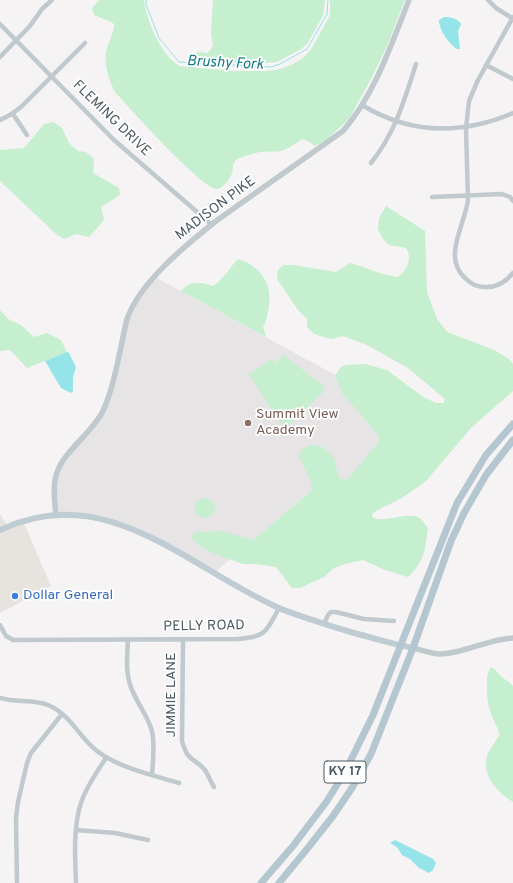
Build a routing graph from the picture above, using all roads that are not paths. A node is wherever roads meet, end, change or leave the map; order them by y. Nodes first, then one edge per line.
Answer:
1 (51, 0) edge
2 (409, 0) edge
3 (488, 0) edge
4 (513, 17) edge
5 (0, 24) edge
6 (16, 41) junction
7 (85, 43) dead end
8 (0, 57) edge
9 (416, 64) dead end
10 (486, 65) junction
11 (52, 77) junction
12 (513, 79) edge
13 (362, 105) junction
14 (513, 113) edge
15 (13, 114) junction
16 (0, 120) edge
17 (397, 122) junction
18 (466, 128) junction
19 (27, 135) dead end
20 (371, 163) dead end
21 (468, 196) junction
22 (432, 197) dead end
23 (513, 202) edge
24 (212, 224) junction
25 (513, 273) edge
26 (513, 424) edge
27 (513, 440) edge
28 (56, 515) junction
29 (0, 530) edge
30 (279, 608) junction
31 (394, 621) dead end
32 (324, 624) junction
33 (0, 625) edge
34 (513, 638) edge
35 (128, 640) junction
36 (183, 640) junction
37 (400, 646) junction
38 (413, 648) junction
39 (0, 698) edge
40 (62, 714) junction
41 (106, 758) junction
42 (152, 775) junction
43 (179, 784) dead end
44 (214, 787) dead end
45 (76, 830) junction
46 (148, 840) dead end
47 (17, 883) edge
48 (76, 883) edge
49 (261, 883) edge
50 (279, 883) edge

1 - 6 street
2 - 13 street, MADISON PIKE
3 - 4 street
4 - 10 street
5 - 6 street, FLEMING DRIVE
6 - 8 street
6 - 11 street, FLEMING DRIVE
7 - 11 street
9 - 17 street
10 - 12 street
10 - 18 street
11 - 15 street
11 - 24 street, FLEMING DRIVE
13 - 17 street
13 - 24 street, MADISON PIKE
14 - 18 street
15 - 16 street
15 - 19 street
17 - 18 street
17 - 20 street
18 - 21 street
21 - 22 street
21 - 23 street
21 - 25 street
24 - 28 street, MADISON PIKE
26 - 37 main road, KY 17
27 - 38 main road, KY 17
28 - 29 main road
28 - 30 main road
30 - 32 main road
30 - 36 street, PELLY ROAD
31 - 32 street
32 - 37 main road
33 - 35 street, PELLY ROAD
34 - 38 street
35 - 36 street, PELLY ROAD
35 - 42 street
36 - 44 street, JIMMIE LANE
37 - 38 main road
37 - 49 main road, KY 17
38 - 50 main road, KY 17
39 - 40 street
40 - 41 street
40 - 47 street
41 - 42 street
41 - 45 street
42 - 43 street
45 - 46 street
45 - 48 street

